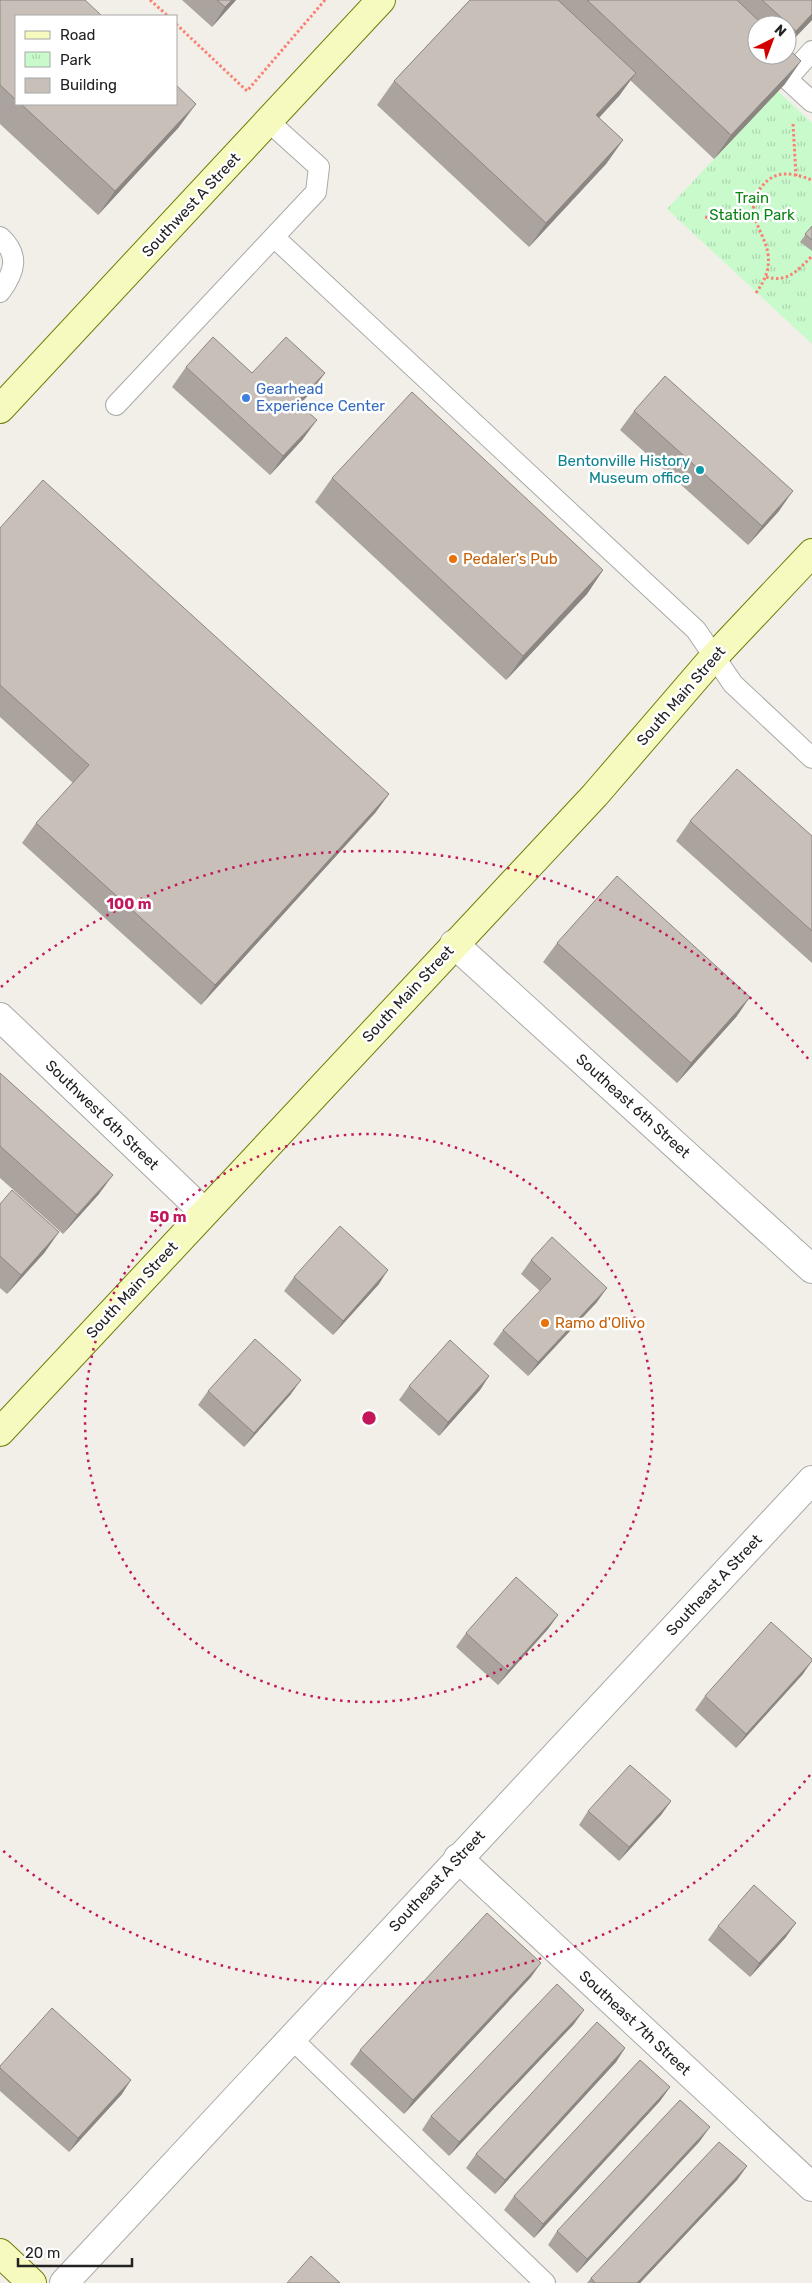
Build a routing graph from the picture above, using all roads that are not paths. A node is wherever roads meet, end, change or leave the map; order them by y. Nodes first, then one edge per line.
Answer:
1 (381, 0) edge
2 (812, 51) edge
3 (812, 102) edge
4 (268, 121) junction
5 (0, 237) edge
6 (274, 237) junction
7 (0, 292) edge
8 (116, 405) dead end
9 (0, 409) edge
10 (812, 552) edge
11 (713, 658) junction
12 (812, 758) edge
13 (454, 944) junction
14 (0, 1017) edge
15 (204, 1212) junction
16 (812, 1269) edge
17 (0, 1432) edge
18 (812, 1480) edge
19 (458, 1858) junction
20 (291, 2038) junction
21 (812, 2187) edge
22 (0, 2253) edge
23 (32, 2283) edge
24 (64, 2283) edge
25 (545, 2283) edge

1 - 4 street, Southwest A Street
2 - 3 lane
4 - 6 lane
4 - 9 street, Southwest A Street
5 - 7 lane
6 - 8 lane
6 - 11 lane
10 - 11 street, South Main Street
11 - 12 lane
11 - 13 street, South Main Street
13 - 15 street, South Main Street
13 - 16 street, Southeast 6th Street
14 - 15 street, Southwest 6th Street
15 - 17 street, South Main Street
18 - 19 street, Southeast A Street
19 - 20 street, Southeast A Street
19 - 21 street, Southeast 7th Street
20 - 24 street, Southeast A Street
20 - 25 lane
22 - 23 street

